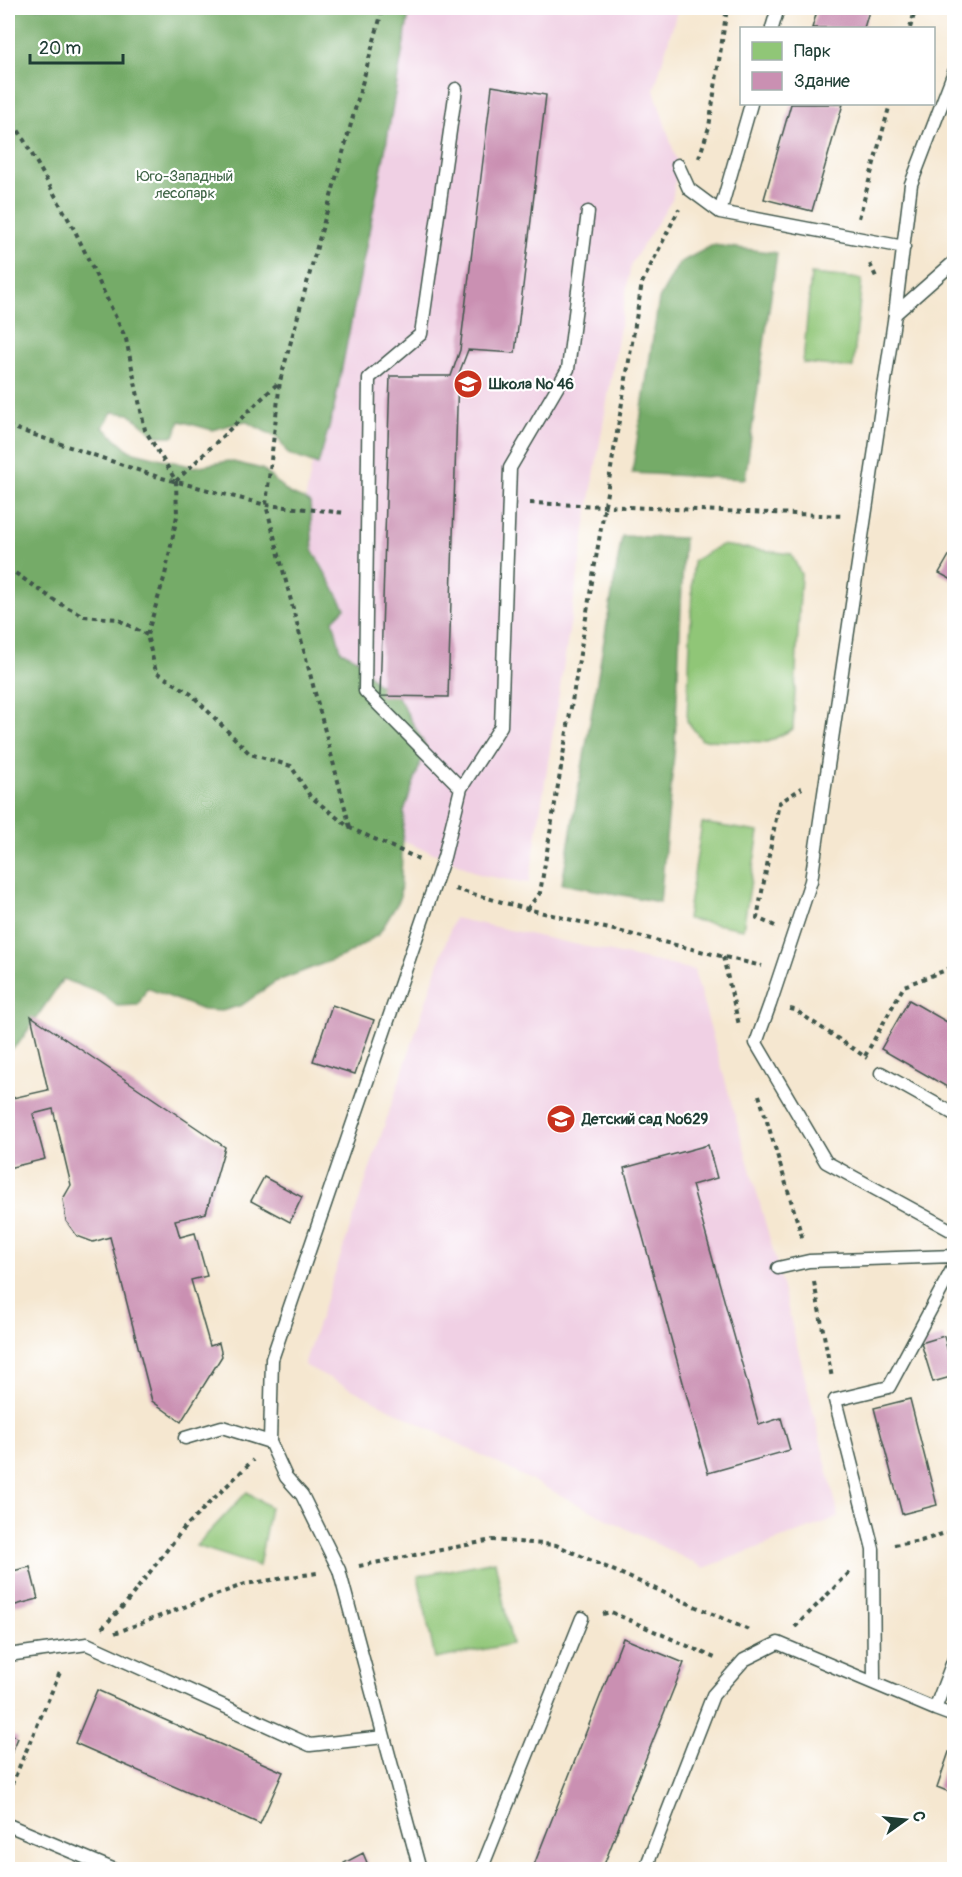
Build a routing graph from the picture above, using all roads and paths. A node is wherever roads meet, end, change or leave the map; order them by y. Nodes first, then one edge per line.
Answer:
1 (383, 8) edge
2 (727, 8) edge
3 (778, 8) edge
4 (916, 8) edge
5 (772, 27) edge
6 (910, 27) edge
7 (954, 72) edge
8 (456, 89) dead end
9 (751, 105) edge
10 (890, 105) edge
11 (8, 116) edge
12 (678, 165) dead end
13 (689, 189) junction
14 (588, 212) dead end
15 (720, 212) junction
16 (859, 239) junction
17 (903, 247) junction
18 (954, 262) edge
19 (877, 280) dead end
20 (896, 314) junction
21 (280, 381) junction
22 (8, 426) edge
23 (176, 481) junction
24 (508, 503) junction
25 (266, 505) junction
26 (604, 507) junction
27 (368, 515) junction
28 (844, 528) dead end
29 (8, 568) edge
30 (147, 635) junction
31 (807, 784) dead end
32 (461, 788) junction
33 (350, 828) junction
34 (435, 883) junction
35 (527, 909) junction
36 (780, 927) dead end
37 (723, 956) junction
38 (954, 967) edge
39 (764, 975) dead end
40 (795, 1011) dead end
41 (740, 1030) dead end
42 (881, 1073) dead end
43 (756, 1085) dead end
44 (954, 1114) edge
45 (954, 1232) edge
46 (954, 1256) edge
47 (809, 1261) junction
48 (954, 1266) edge
49 (778, 1268) dead end
50 (815, 1285) dead end
51 (835, 1400) junction
52 (185, 1437) dead end
53 (270, 1443) junction
54 (184, 1528) dead end
55 (954, 1530) edge
56 (873, 1549) junction
57 (339, 1570) junction
58 (582, 1618) joint
59 (778, 1643) junction
60 (87, 1644) junction
61 (8, 1655) edge
62 (954, 1659) edge
63 (737, 1668) junction
64 (874, 1683) junction
65 (934, 1709) junction
66 (954, 1716) edge
67 (384, 1737) junction
68 (8, 1825) edge
69 (115, 1869) edge
70 (420, 1869) edge
71 (480, 1869) edge
72 (645, 1869) edge

1 - 21 path
2 - 13 path
3 - 5 lane
4 - 6 path
7 - 17 lane
8 - 27 lane
9 - 15 lane
10 - 16 path
11 - 23 path
12 - 13 lane
13 - 15 lane
13 - 26 path
14 - 24 lane
15 - 16 lane
16 - 17 lane
16 - 19 path
17 - 20 lane
18 - 20 lane
20 - 45 lane
21 - 23 path
21 - 25 path
22 - 23 path
23 - 25 path
23 - 30 path
24 - 26 path
24 - 32 lane
25 - 27 path
25 - 33 path
26 - 28 path
26 - 35 path
27 - 32 lane
29 - 30 path
30 - 33 path
31 - 36 path
32 - 34 lane
33 - 34 path
34 - 35 path
34 - 53 lane
35 - 37 path
37 - 39 path
37 - 41 path
38 - 40 path
42 - 44 lane
43 - 47 path
46 - 47 lane
47 - 49 lane
48 - 51 lane
50 - 51 path
51 - 56 lane
52 - 53 lane
53 - 54 path
53 - 57 lane
55 - 56 path
56 - 59 path
56 - 64 lane
57 - 59 path
57 - 60 path
57 - 67 lane
58 - 63 path
58 - 71 lane
59 - 63 lane
59 - 64 lane
60 - 61 lane
60 - 67 lane
62 - 65 lane
63 - 72 lane
64 - 65 lane
65 - 66 lane
67 - 70 lane
68 - 69 lane

